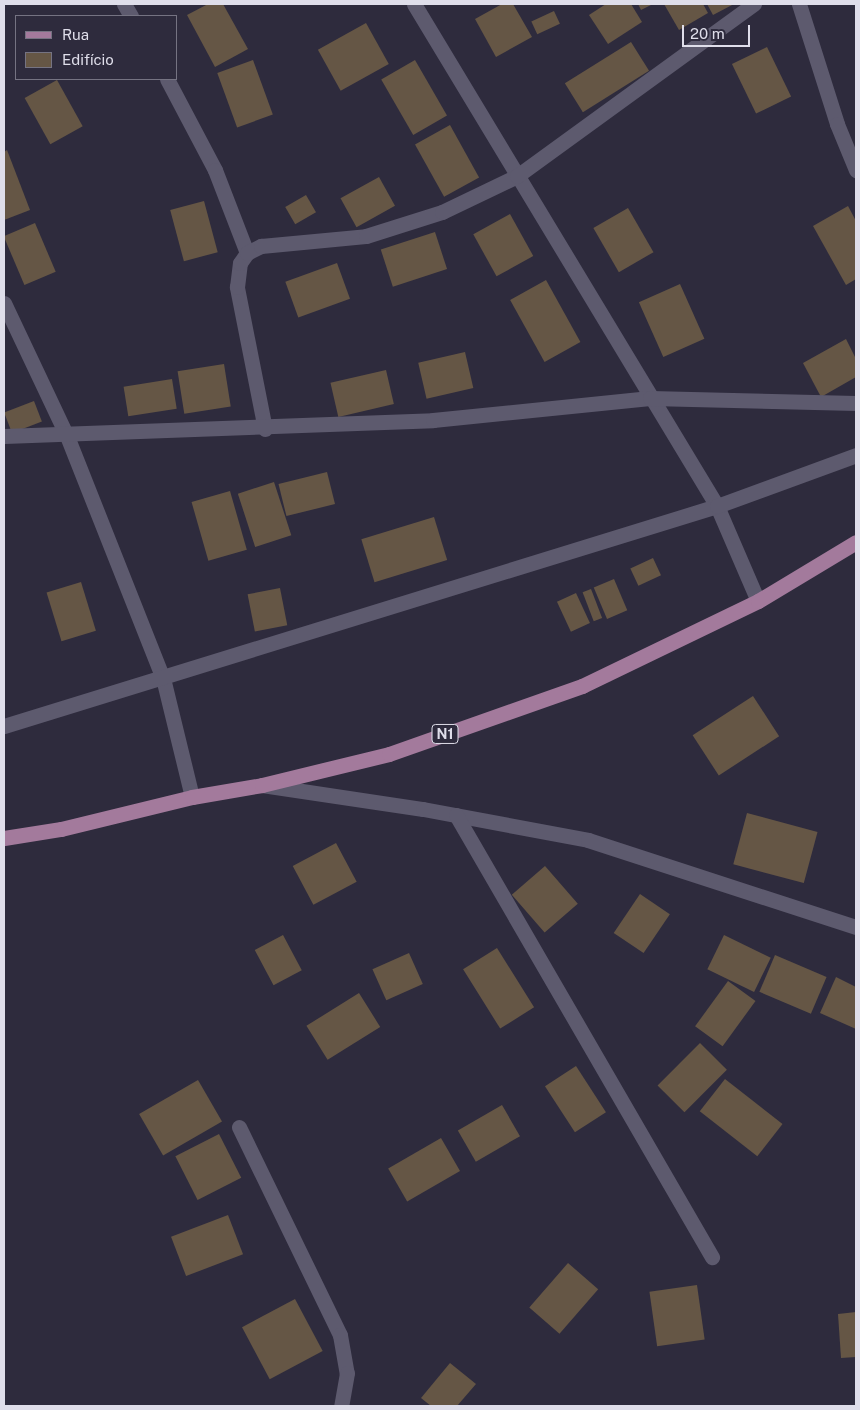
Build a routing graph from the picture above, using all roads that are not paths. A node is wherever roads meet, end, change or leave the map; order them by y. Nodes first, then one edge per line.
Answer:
1 (124, 4) edge
2 (414, 4) edge
3 (754, 4) edge
4 (799, 4) edge
5 (130, 15) edge
6 (168, 80) edge
7 (856, 170) edge
8 (517, 176) junction
9 (247, 252) junction
10 (4, 303) edge
11 (650, 398) junction
12 (856, 403) edge
13 (265, 429) junction
14 (4, 436) edge
15 (67, 436) junction
16 (856, 456) edge
17 (717, 506) junction
18 (856, 542) edge
19 (758, 601) junction
20 (163, 678) junction
21 (4, 726) edge
22 (262, 786) junction
23 (192, 796) junction
24 (456, 815) junction
25 (4, 838) edge
26 (856, 927) edge
27 (239, 1127) dead end
28 (712, 1257) dead end
29 (340, 1406) edge

1 - 5 street
2 - 8 street
3 - 8 street
4 - 7 street
6 - 9 street
8 - 9 street
8 - 11 street
9 - 13 street
10 - 15 street
11 - 12 street
11 - 13 street
11 - 17 street
13 - 15 street
14 - 15 street
15 - 20 street
16 - 17 street
17 - 19 street
17 - 20 street
18 - 19 main road, N1
19 - 22 main road, N1
20 - 21 street
20 - 23 street
22 - 23 main road, N1
22 - 24 street
23 - 25 main road, N1
24 - 26 street
24 - 28 street
27 - 29 street

